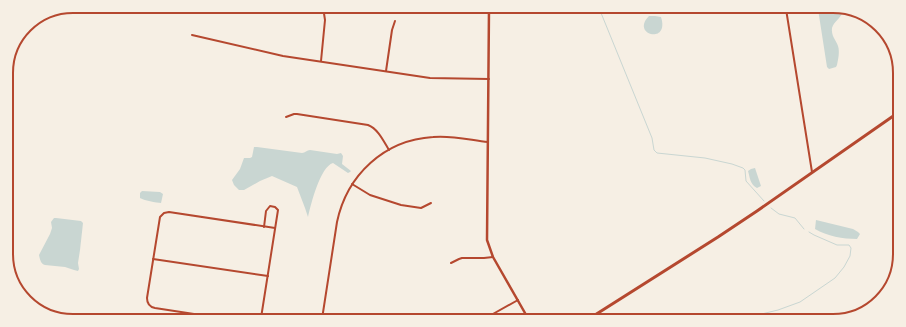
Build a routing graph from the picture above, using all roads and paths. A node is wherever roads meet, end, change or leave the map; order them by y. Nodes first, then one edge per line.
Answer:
1 (324, 13) edge
2 (489, 13) edge
3 (787, 13) edge
4 (395, 21) dead end
5 (192, 35) dead end
6 (321, 61) junction
7 (386, 71) junction
8 (489, 79) junction
9 (893, 116) edge
10 (286, 117) dead end
11 (488, 142) junction
12 (389, 150) junction
13 (812, 172) junction
14 (352, 184) junction
15 (432, 203) dead end
16 (264, 227) junction
17 (275, 228) junction
18 (492, 257) junction
19 (153, 259) junction
20 (451, 263) dead end
21 (268, 276) junction
22 (518, 300) junction
23 (194, 314) edge
24 (262, 314) edge
25 (323, 314) edge
26 (493, 314) edge
27 (526, 314) edge
28 (597, 314) edge

1 - 6 street
2 - 8 street
3 - 13 street
4 - 7 street
5 - 6 street
6 - 7 street
7 - 8 street
8 - 11 street
9 - 13 main road
10 - 12 street
11 - 12 street
11 - 18 street
12 - 14 street
13 - 28 main road
14 - 15 street
14 - 25 street
16 - 17 street
16 - 17 street
16 - 19 street
17 - 21 street
18 - 20 street
18 - 22 street
19 - 21 street
19 - 23 street
21 - 24 street
22 - 26 street
22 - 27 street

